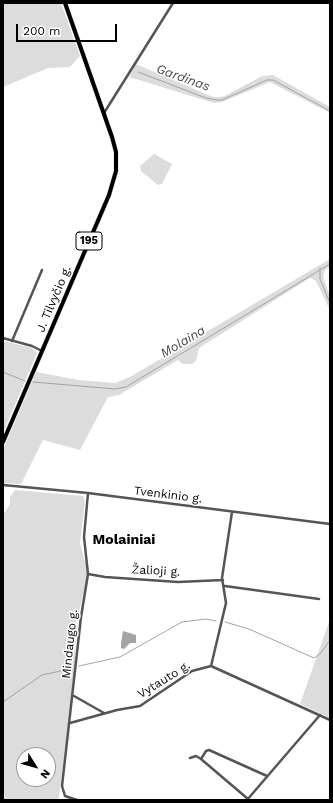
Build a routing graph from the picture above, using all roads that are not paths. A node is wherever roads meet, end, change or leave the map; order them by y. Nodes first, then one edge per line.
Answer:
1 (65, 3) edge
2 (173, 3) edge
3 (104, 113) junction
4 (42, 270) dead end
5 (3, 338) edge
6 (12, 341) junction
7 (42, 351) junction
8 (3, 442) edge
9 (3, 485) edge
10 (88, 493) junction
11 (232, 512) junction
12 (330, 524) edge
13 (88, 574) junction
14 (223, 580) junction
15 (225, 586) junction
16 (319, 598) dead end
17 (211, 666) junction
18 (73, 696) junction
19 (104, 713) junction
20 (320, 714) junction
21 (330, 720) edge
22 (70, 723) junction
23 (190, 758) dead end
24 (201, 759) junction
25 (267, 776) junction
26 (248, 799) edge
27 (77, 800) edge

1 - 3 main road, J. Tilvyčio g. / 195
2 - 3 street
3 - 7 main road, J. Tilvyčio g. / 195
4 - 6 street
5 - 6 street
6 - 7 street
7 - 8 main road, J. Tilvyčio g. / 195
9 - 10 street, Tvenkinio g.
10 - 11 street, Tvenkinio g.
10 - 13 street, Mindaugo g.
11 - 12 street, Tvenkinio g.
11 - 14 street
13 - 14 street, Žalioji g.
13 - 18 street, Mindaugo g.
14 - 15 street
15 - 16 street
15 - 17 street
17 - 19 street, Vytauto g.
17 - 20 street
18 - 19 street
18 - 22 street, Mindaugo g.
19 - 22 street, Vytauto g.
20 - 21 street
20 - 25 street
22 - 27 street, Mindaugo g.
23 - 24 street
24 - 25 street
24 - 26 street
25 - 26 street

